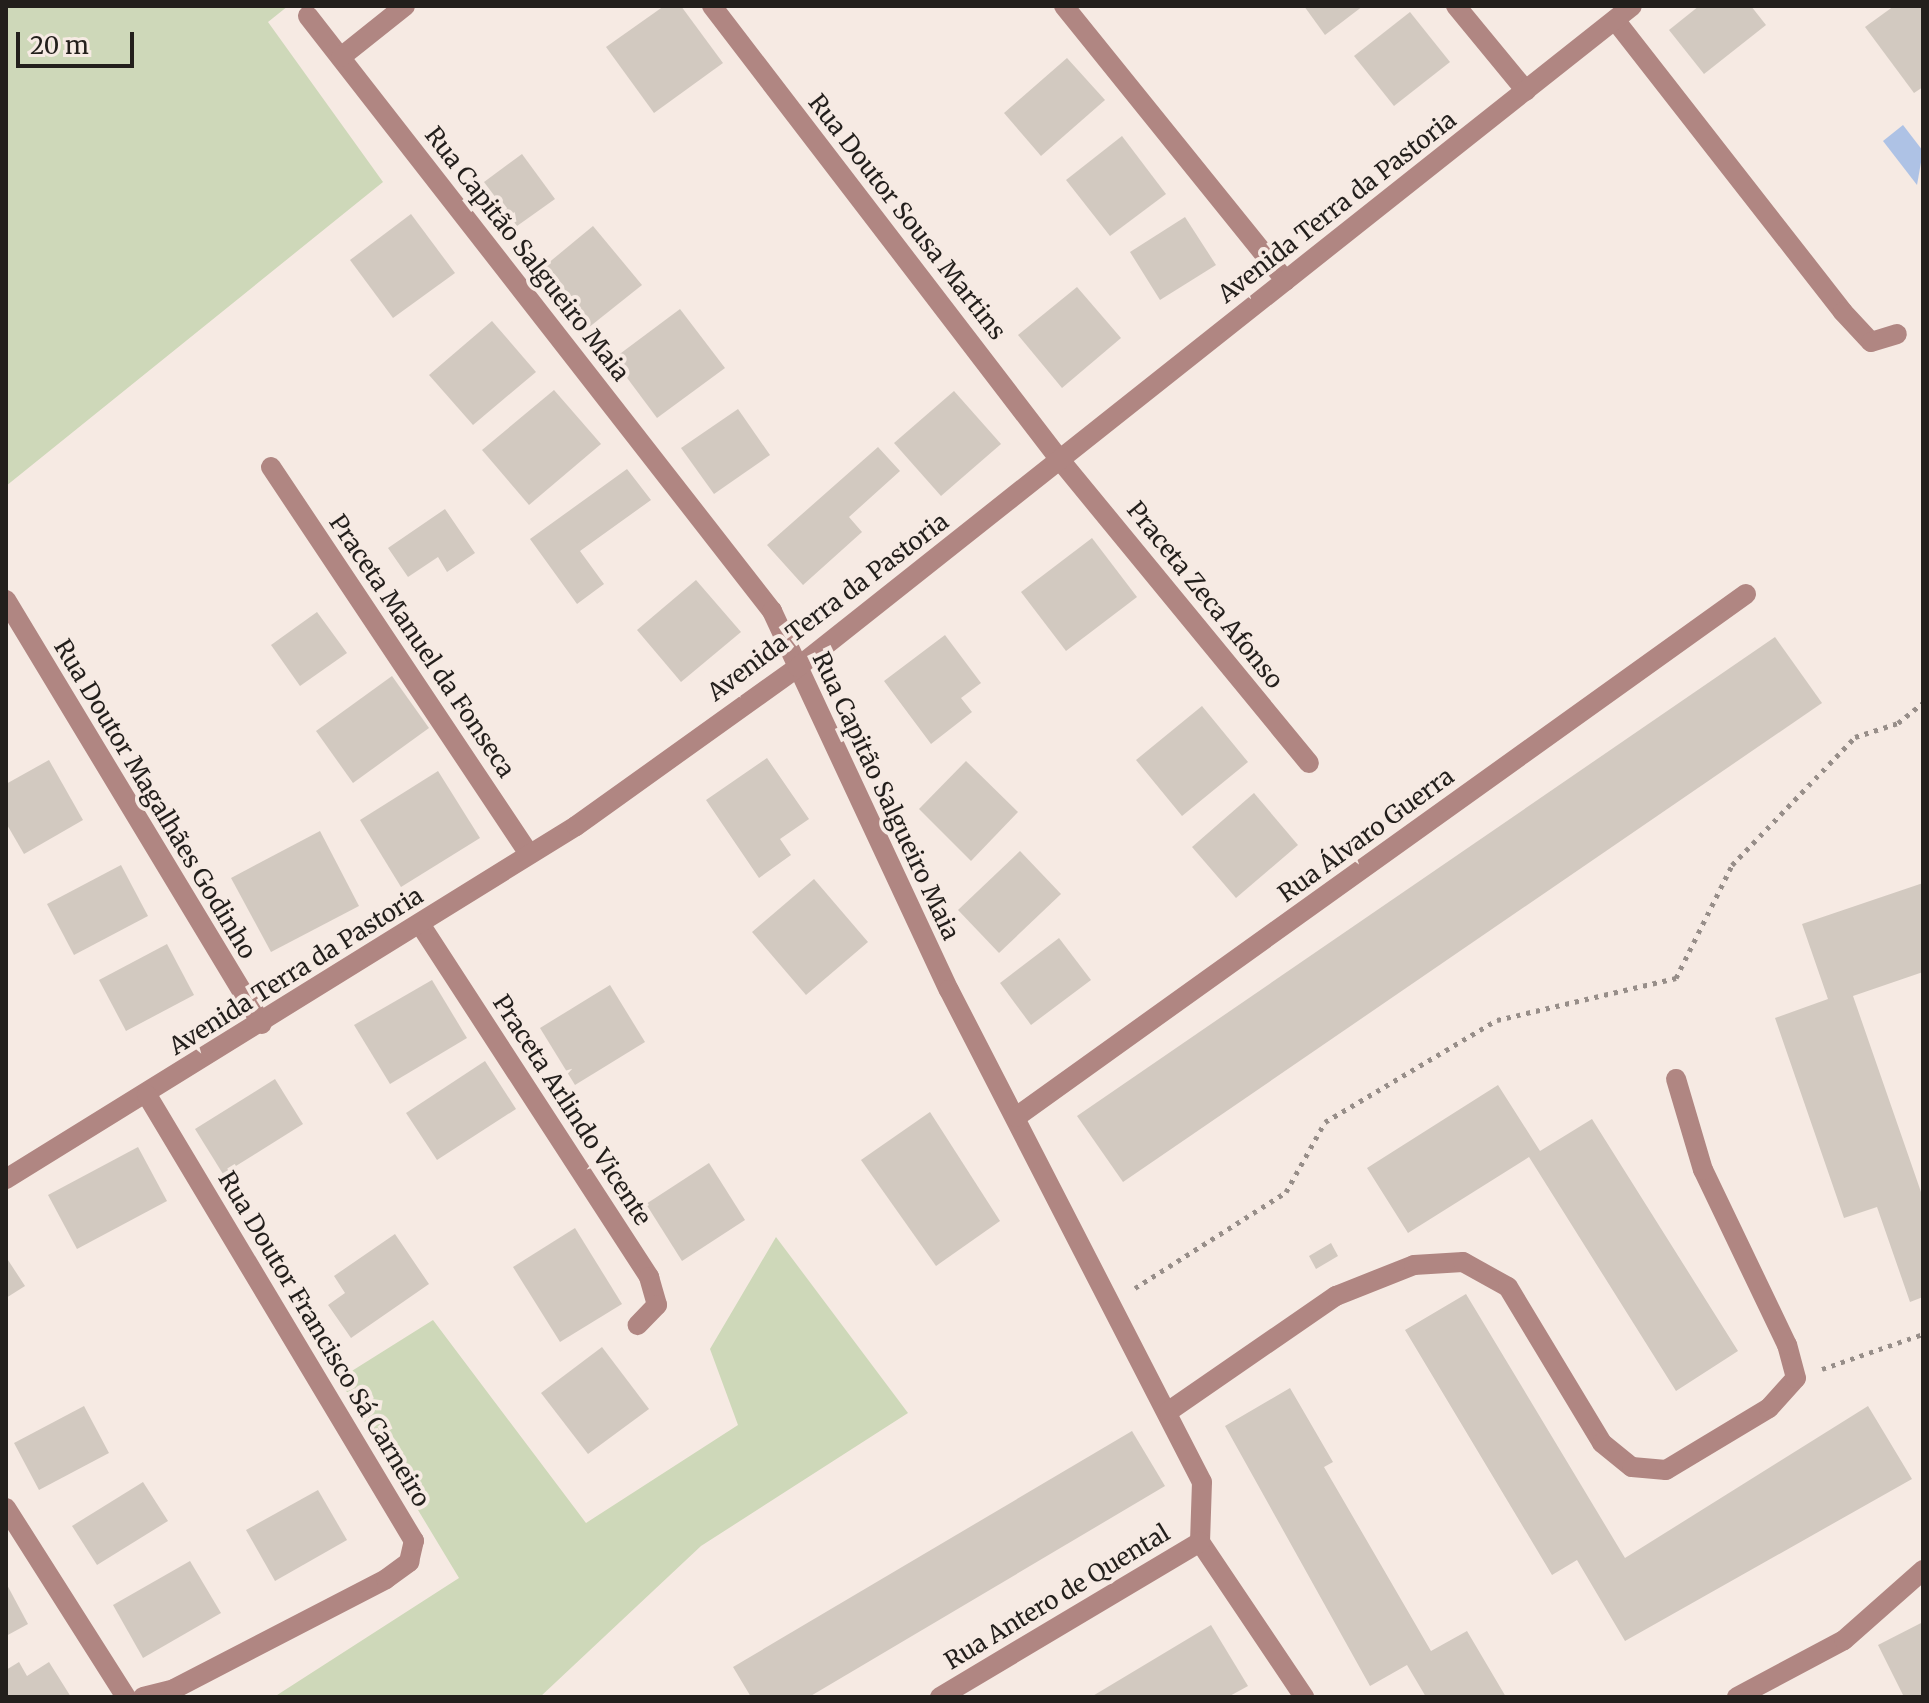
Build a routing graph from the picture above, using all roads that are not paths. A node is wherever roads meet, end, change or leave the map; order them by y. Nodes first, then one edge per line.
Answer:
1 (405, 6) edge
2 (712, 6) edge
3 (1064, 6) edge
4 (1456, 6) edge
5 (1632, 6) edge
6 (308, 16) dead end
7 (1615, 20) junction
8 (341, 57) junction
9 (1526, 91) junction
10 (1286, 281) junction
11 (1897, 334) dead end
12 (1060, 460) junction
13 (271, 467) dead end
14 (1746, 594) dead end
15 (6, 600) edge
16 (798, 667) junction
17 (1309, 763) dead end
18 (529, 854) junction
19 (420, 924) junction
20 (262, 1024) junction
21 (1676, 1079) dead end
22 (147, 1095) junction
23 (1016, 1117) junction
24 (6, 1179) edge
25 (638, 1325) dead end
26 (1169, 1411) junction
27 (6, 1508) edge
28 (1200, 1542) junction
29 (1923, 1570) edge
30 (126, 1697) edge
31 (143, 1697) edge
32 (940, 1697) edge
33 (1304, 1697) edge
34 (1737, 1697) edge

1 - 8 street
2 - 12 street, Rua Doutor Sousa Martins
3 - 10 street
4 - 9 street
5 - 7 street, Avenida Terra da Pastoria
6 - 8 street, Rua Capitão Salgueiro Maia
7 - 9 street, Avenida Terra da Pastoria
7 - 11 street
8 - 16 street, Rua Capitão Salgueiro Maia
9 - 10 street, Avenida Terra da Pastoria
10 - 12 street, Avenida Terra da Pastoria
12 - 16 street, Avenida Terra da Pastoria
12 - 17 street, Praceta Zeca Afonso
13 - 18 street, Praceta Manuel da Fonseca
14 - 23 street, Rua Álvaro Guerra
15 - 20 street, Rua Doutor Magalhães Godinho
16 - 18 street, Avenida Terra da Pastoria
16 - 23 street, Rua Capitão Salgueiro Maia
18 - 19 street, Avenida Terra da Pastoria
19 - 20 street, Avenida Terra da Pastoria
19 - 25 street, Praceta Arlindo Vicente
20 - 22 street, Avenida Terra da Pastoria
21 - 26 street
22 - 24 street, Avenida Terra da Pastoria
22 - 31 street, Rua Doutor Francisco Sá Carneiro
23 - 26 street, Rua Capitão Salgueiro Maia
26 - 28 street, Rua Capitão Salgueiro Maia
27 - 30 street
28 - 32 street, Rua Antero de Quental
28 - 33 street
29 - 34 street

